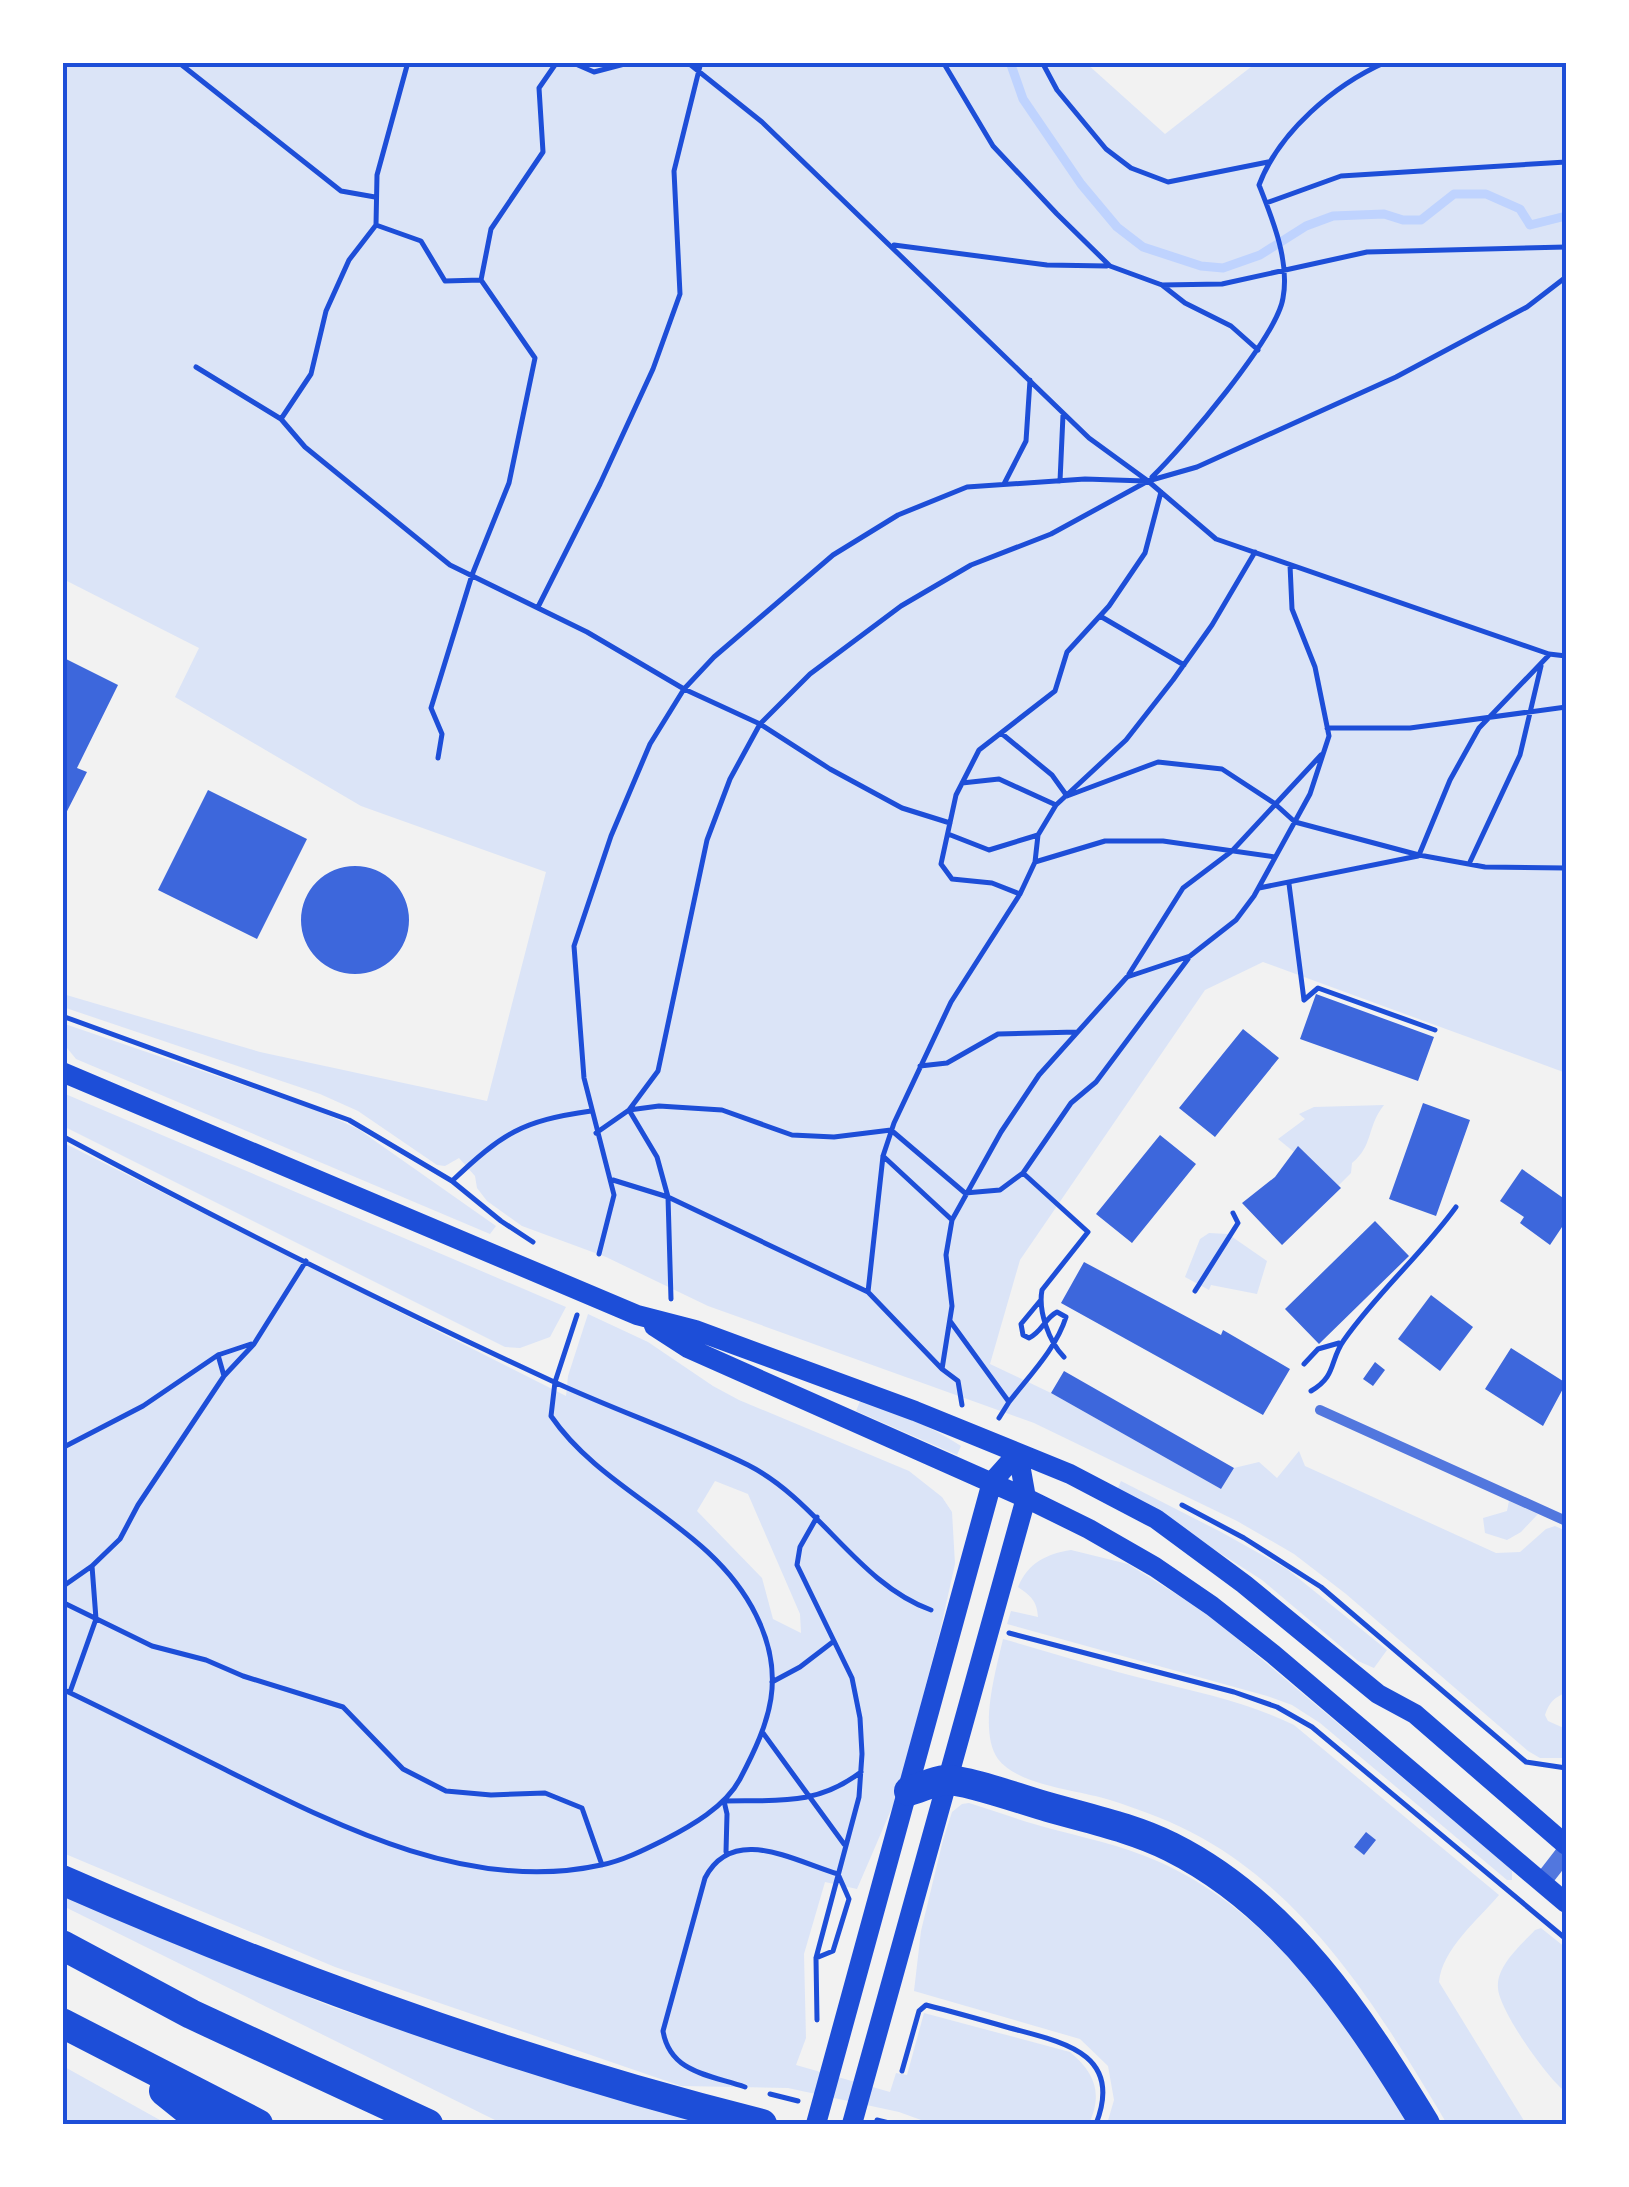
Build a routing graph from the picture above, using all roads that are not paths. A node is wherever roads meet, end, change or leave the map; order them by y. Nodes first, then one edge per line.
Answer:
1 (62, 1072) edge
2 (636, 1315) junction
3 (1320, 1410) dead end
4 (1018, 1453) junction
5 (992, 1482) junction
6 (1026, 1498) junction
7 (1566, 1521) edge
8 (946, 1780) junction
9 (909, 1792) junction
10 (1566, 1848) edge
11 (62, 1880) edge
12 (1542, 1882) junction
13 (1566, 1902) edge
14 (62, 1946) edge
15 (62, 2024) edge
16 (123, 2057) junction
17 (816, 2115) edge
18 (205, 2124) edge
19 (258, 2124) edge
20 (428, 2124) edge
21 (762, 2124) edge
22 (852, 2124) edge
23 (1425, 2124) edge

1 - 2 main road
2 - 4 main road
2 - 5 main road
3 - 7 street
4 - 5 main road
4 - 6 main road
4 - 10 main road
5 - 6 main road
5 - 9 main road
6 - 8 main road
6 - 12 main road
8 - 9 highway
8 - 22 main road
8 - 23 highway
9 - 17 main road
10 - 12 street
11 - 21 highway
12 - 13 main road
14 - 20 highway
15 - 16 highway
16 - 18 highway
16 - 19 highway

